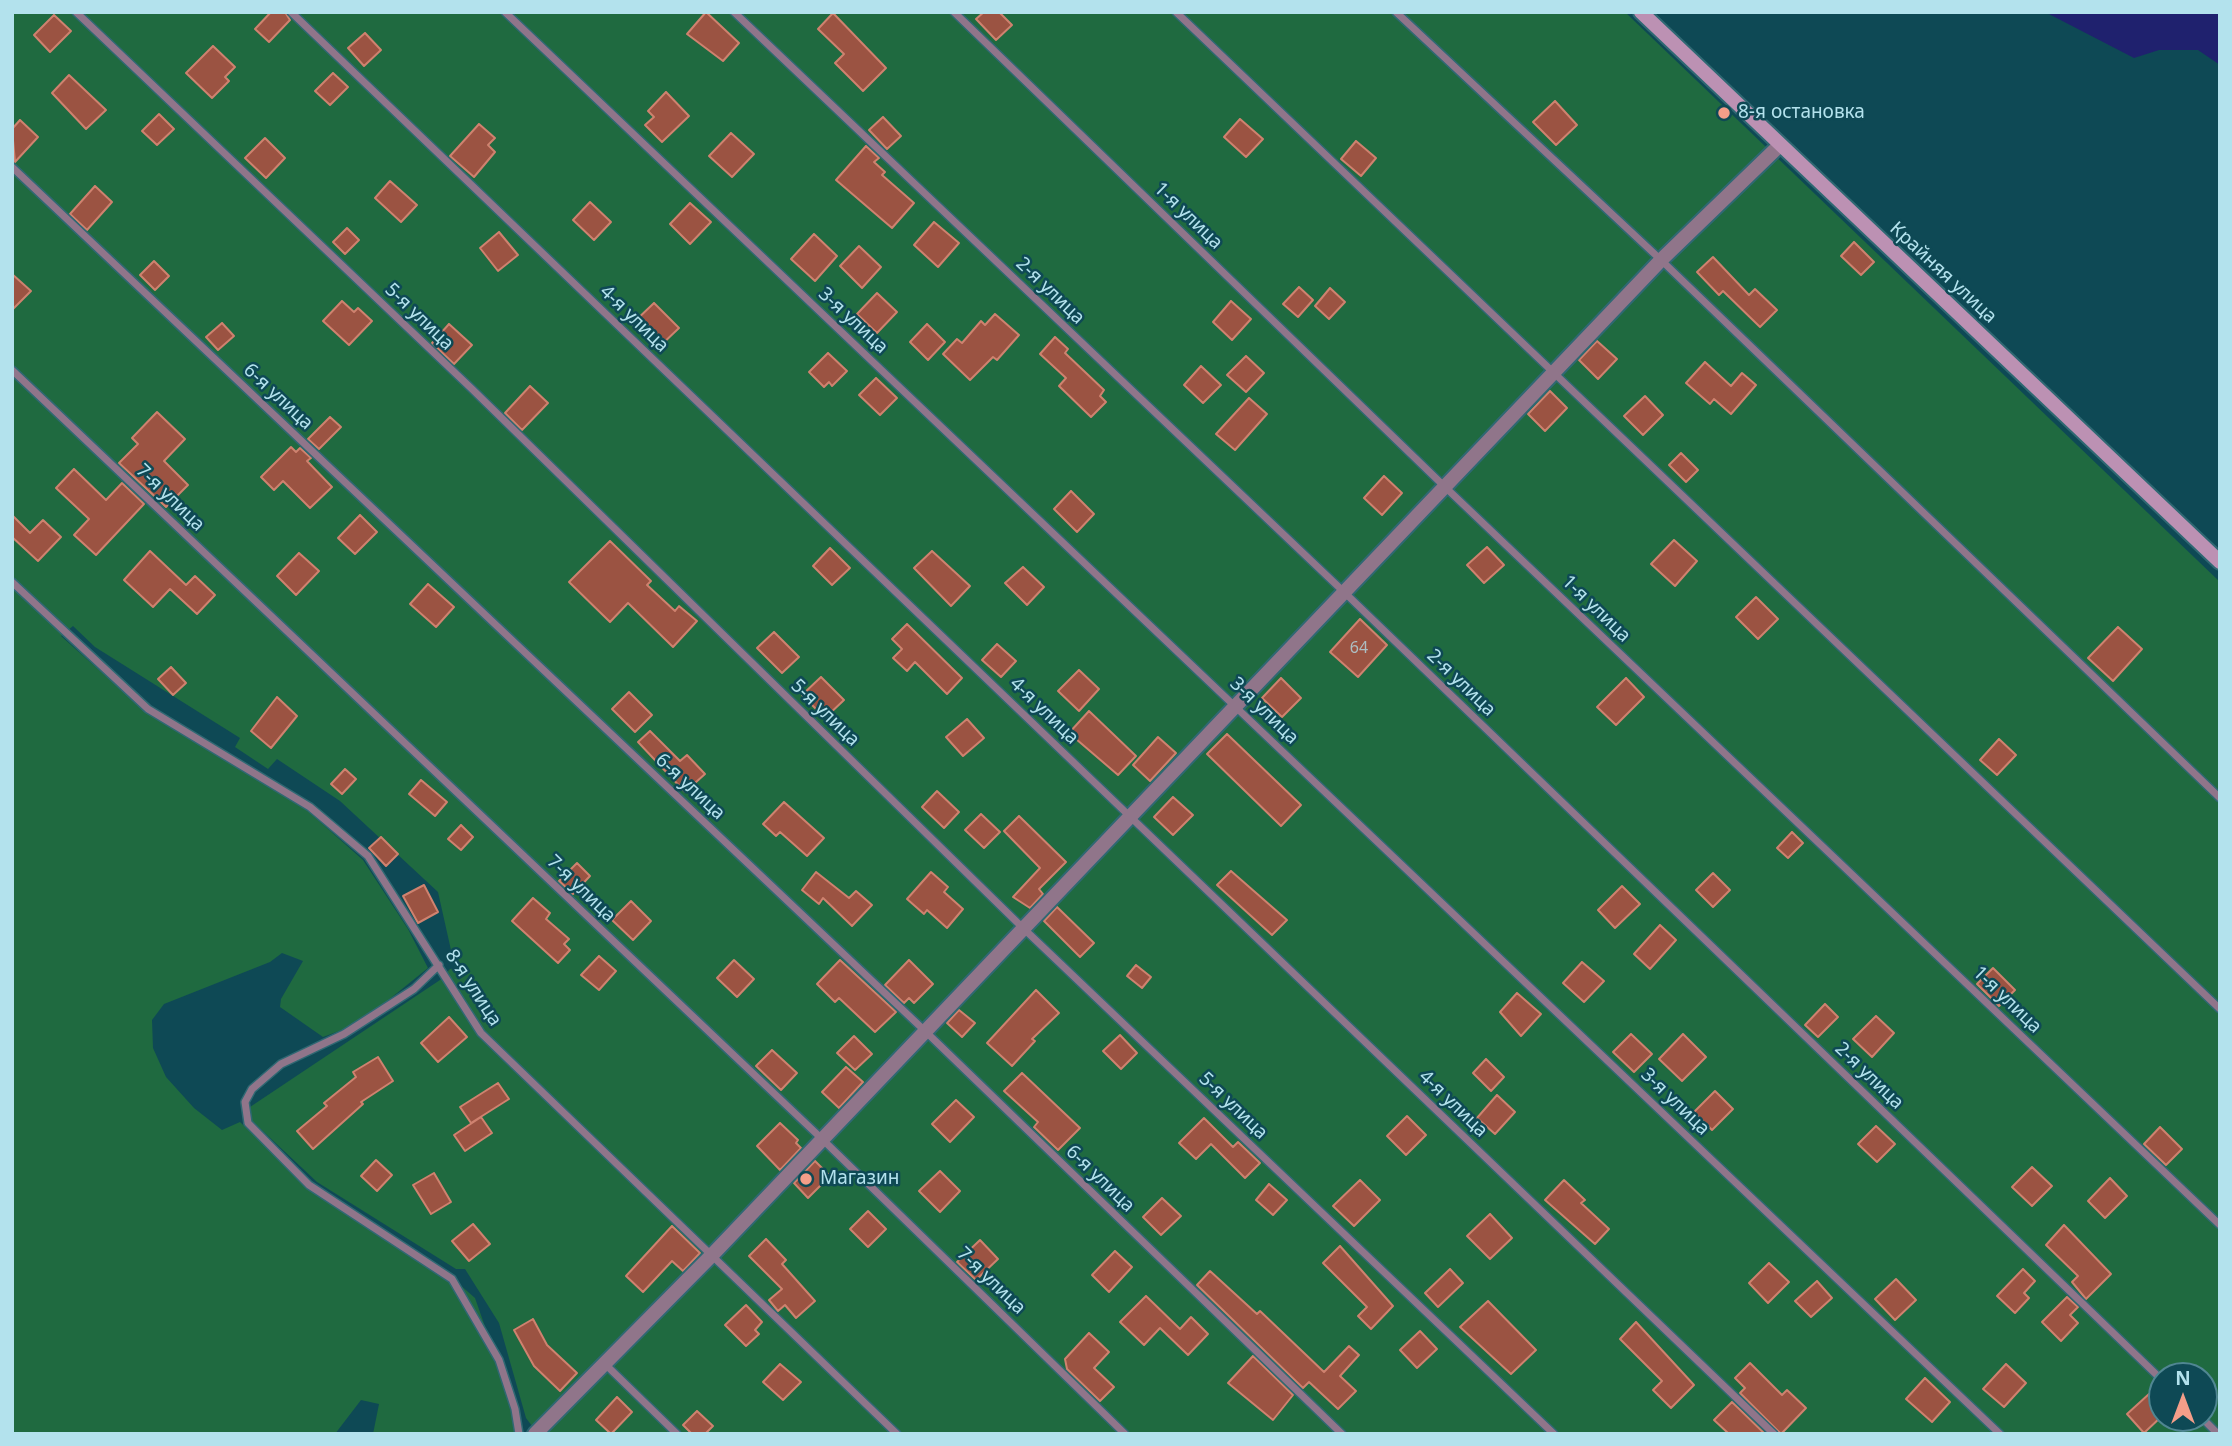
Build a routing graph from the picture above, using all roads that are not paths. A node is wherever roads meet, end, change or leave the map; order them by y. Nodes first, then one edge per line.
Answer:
1 (76, 12) edge
2 (291, 12) edge
3 (505, 12) edge
4 (734, 12) edge
5 (954, 12) edge
6 (1176, 12) edge
7 (1396, 12) edge
8 (1640, 12) edge
9 (1780, 145) junction
10 (12, 167) edge
11 (1661, 260) junction
12 (12, 370) edge
13 (1555, 372) junction
14 (1444, 486) junction
15 (2220, 562) edge
16 (12, 582) edge
17 (1344, 592) junction
18 (1235, 705) junction
19 (2220, 798) edge
20 (1132, 817) junction
21 (1023, 928) junction
22 (439, 965) junction
23 (2220, 1009) edge
24 (925, 1031) junction
25 (821, 1138) junction
26 (2220, 1226) edge
27 (713, 1254) junction
28 (606, 1365) junction
29 (2148, 1367) edge
30 (519, 1434) edge
31 (535, 1434) edge
32 (677, 1434) edge
33 (897, 1434) edge
34 (1125, 1434) edge
35 (1342, 1434) edge
36 (1554, 1434) edge
37 (1773, 1434) edge
38 (2000, 1434) edge

1 - 21 lane, 5-я улица
2 - 20 lane, 4-я улица
3 - 18 lane, 3-я улица
4 - 17 lane, 2-я улица
5 - 14 lane, 1-я улица
6 - 13 lane
7 - 11 lane
8 - 9 main road, Крайняя улица
9 - 11 street
9 - 15 main road, Крайняя улица
10 - 24 lane, 6-я улица
11 - 13 street
11 - 19 lane
12 - 25 lane, 7-я улица
13 - 14 street
13 - 23 lane
14 - 17 street
14 - 26 lane, 1-я улица
16 - 22 lane, 8-я улица
17 - 18 street
17 - 29 lane, 2-я улица
18 - 20 street
18 - 38 lane, 3-я улица
20 - 21 street
20 - 37 lane, 4-я улица
21 - 24 street
21 - 36 lane, 5-я улица
22 - 27 lane, 8-я улица
22 - 30 lane
24 - 25 street
24 - 35 lane, 6-я улица
25 - 27 street
25 - 34 lane, 7-я улица
27 - 28 street
27 - 33 lane, 8-я улица
28 - 31 street
28 - 32 lane

